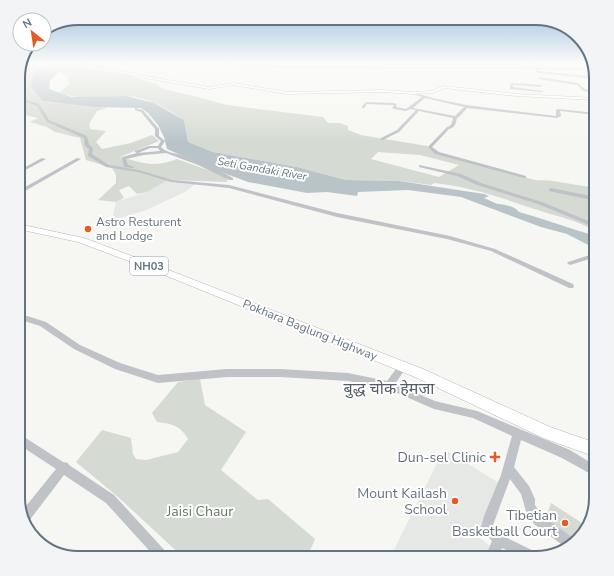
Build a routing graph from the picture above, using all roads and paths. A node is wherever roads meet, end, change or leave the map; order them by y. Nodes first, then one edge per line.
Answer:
1 (268, 90) edge
2 (437, 90) edge
3 (466, 90) edge
4 (530, 90) edge
5 (542, 91) joint
6 (414, 93) junction
7 (544, 96) junction
8 (424, 97) junction
9 (589, 99) edge
10 (25, 100) edge
11 (467, 106) junction
12 (363, 107) dead end
13 (410, 108) junction
14 (136, 109) dead end
15 (418, 110) junction
16 (589, 113) edge
17 (455, 117) junction
18 (382, 139) dead end
19 (159, 147) junction
20 (163, 152) junction
21 (134, 154) junction
22 (44, 159) dead end
23 (79, 159) dead end
24 (421, 166) dead end
25 (25, 168) edge
26 (139, 171) junction
27 (524, 177) dead end
28 (231, 179) dead end
29 (25, 189) edge
30 (551, 190) dead end
31 (589, 198) edge
32 (589, 223) edge
33 (25, 228) edge
34 (589, 257) edge
35 (570, 264) dead end
36 (571, 286) dead end
37 (25, 318) edge
38 (402, 368) junction
39 (389, 385) junction
40 (518, 434) junction
41 (25, 442) edge
42 (589, 448) edge
43 (64, 467) junction
44 (508, 468) junction
45 (589, 468) edge
46 (28, 514) edge
47 (499, 540) junction
48 (568, 541) edge
49 (156, 551) edge
50 (494, 551) edge
51 (522, 551) edge

1 - 6 main road
2 - 6 main road
3 - 7 main road
4 - 5 street
5 - 7 street
6 - 8 street
7 - 9 main road
8 - 11 street
8 - 13 street
10 - 26 street
11 - 16 street
11 - 17 street
12 - 13 street
13 - 15 street
14 - 19 street
15 - 17 street
15 - 18 street
17 - 27 street
19 - 20 street
19 - 21 street
20 - 21 street
20 - 28 street
21 - 26 street
22 - 25 street
23 - 29 street
24 - 32 street
26 - 36 street
30 - 31 street
33 - 38 highway, Pokhara Baglung Highway / NH03
34 - 35 street
37 - 39 street
38 - 39 street
38 - 42 highway, Pokhara Baglung Highway
39 - 40 street
40 - 44 street
40 - 45 street
41 - 43 street
43 - 46 street
43 - 49 street
44 - 47 street
44 - 48 street
47 - 50 street
47 - 51 street

